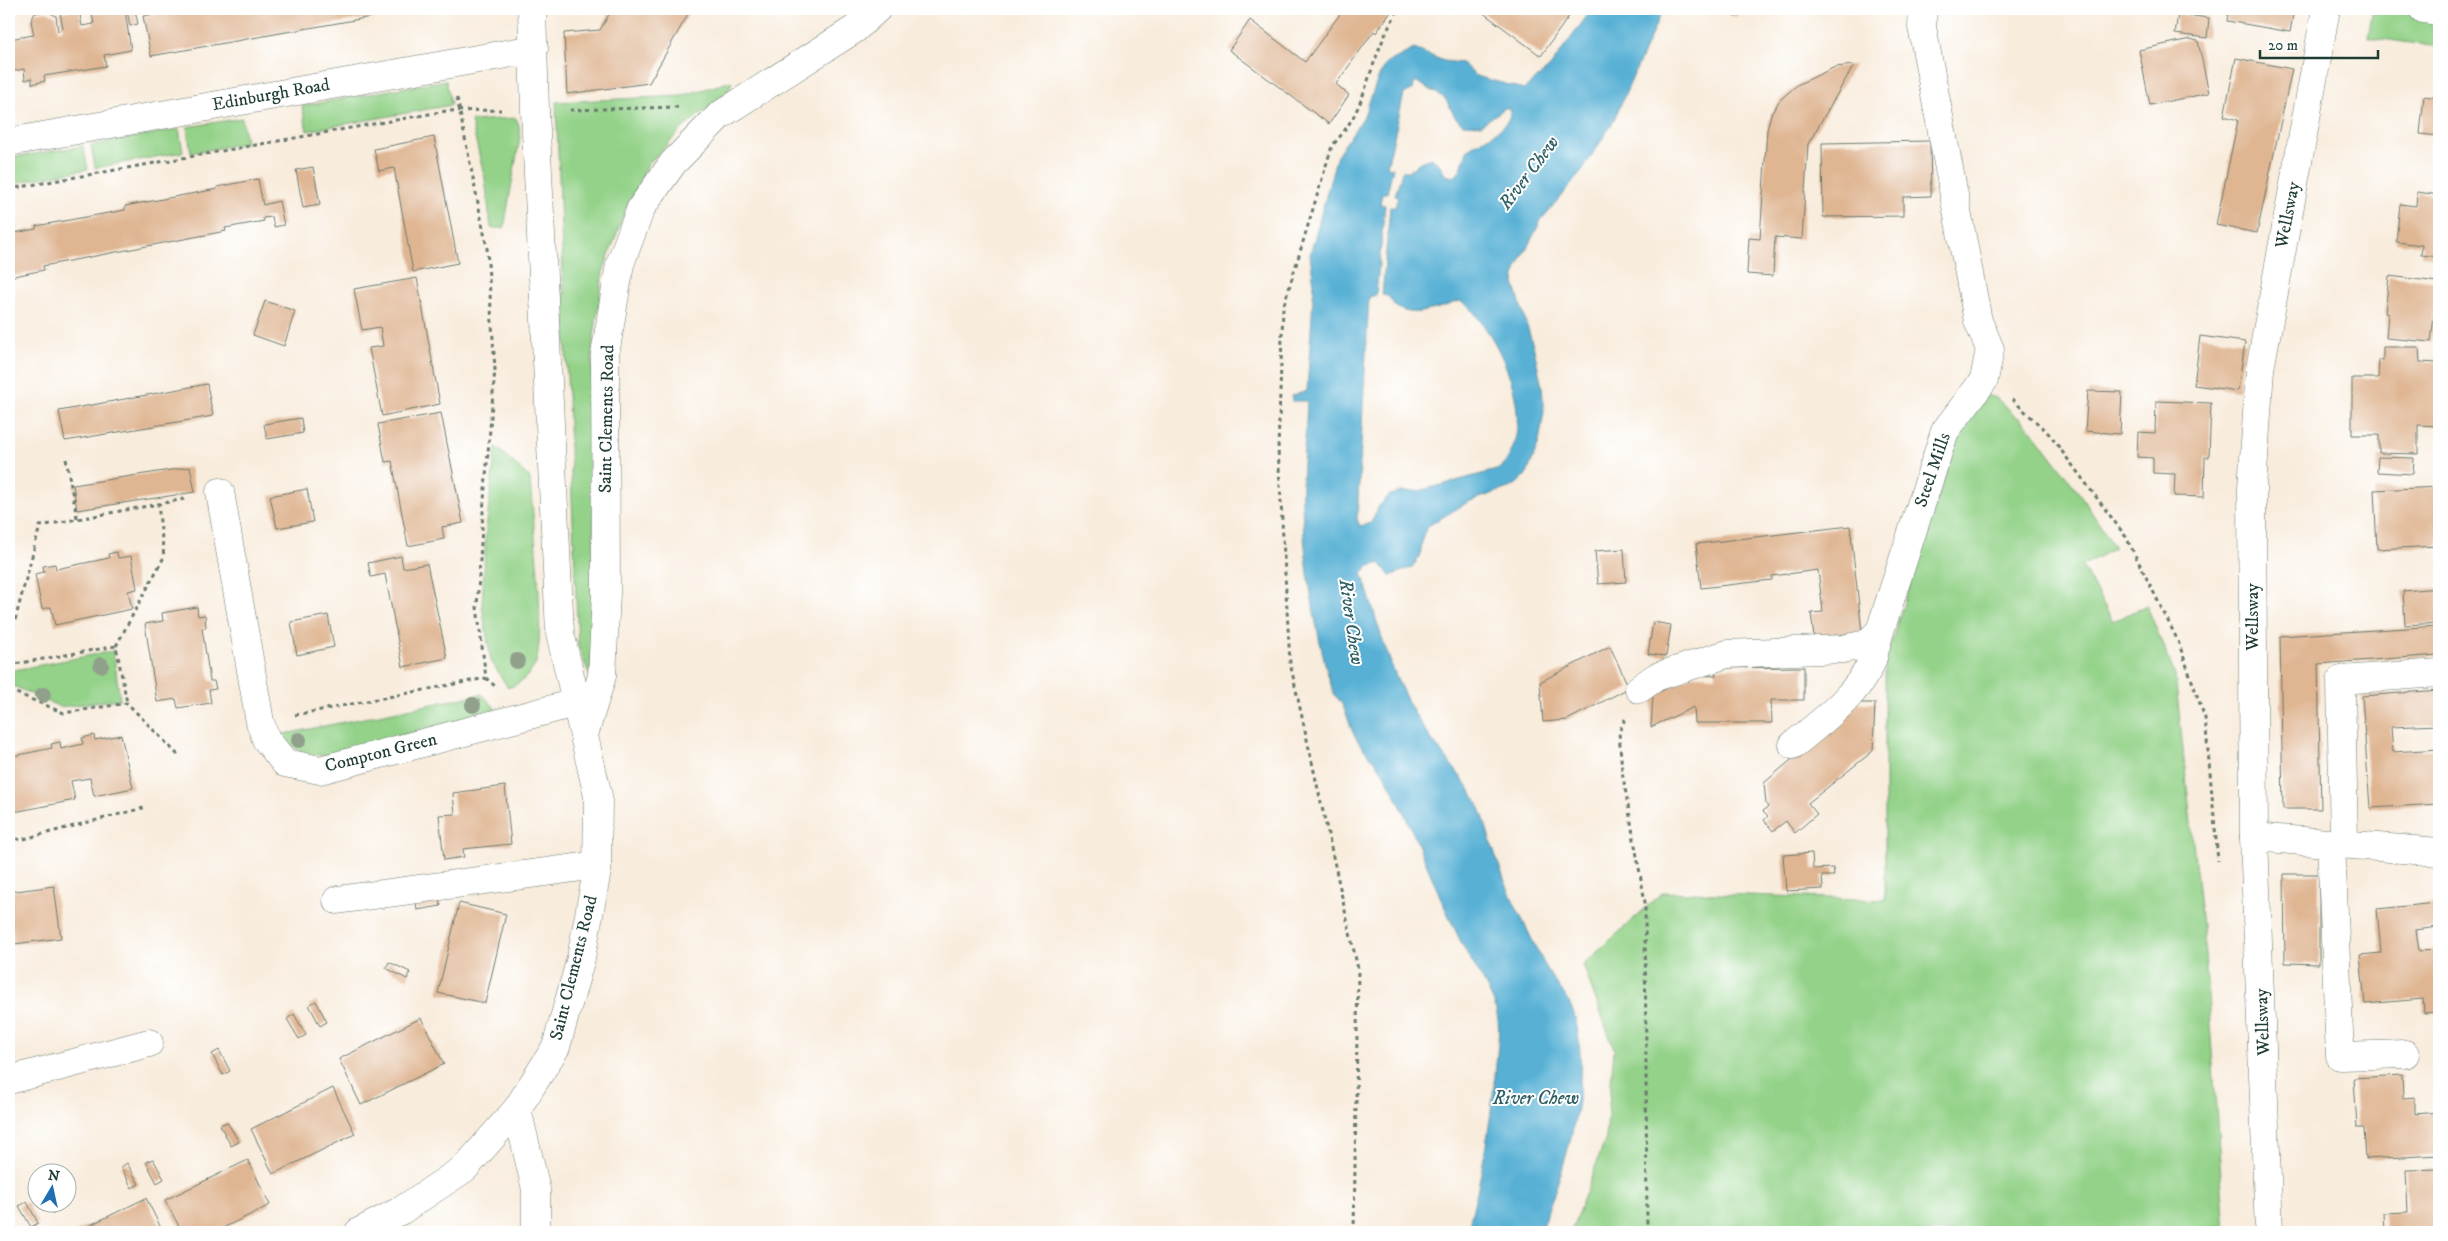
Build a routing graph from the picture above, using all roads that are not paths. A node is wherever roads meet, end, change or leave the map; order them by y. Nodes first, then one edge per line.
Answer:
1 (532, 9) edge
2 (877, 9) edge
3 (1923, 9) edge
4 (2326, 9) edge
5 (2423, 9) edge
6 (2439, 11) edge
7 (534, 49) junction
8 (9, 142) edge
9 (220, 492) road end
10 (1880, 630) junction
11 (2439, 673) edge
12 (1639, 689) road end
13 (575, 702) junction
14 (584, 735) junction
15 (1793, 746) dead end
16 (2254, 837) junction
17 (2338, 844) junction
18 (2439, 852) edge
19 (597, 865) junction
20 (337, 900) dead end
21 (149, 1043) dead end
22 (2405, 1054) dead end
23 (9, 1080) edge
24 (517, 1109) junction
25 (359, 1232) edge
26 (536, 1232) edge
27 (2269, 1232) edge

1 - 7 street, Saint Clements Road
2 - 14 street, Saint Clements Road
3 - 10 street, Steel Mills
4 - 16 street, Wellsway
5 - 6 street
7 - 8 street, Edinburgh Road
7 - 13 street, Saint Clements Road
9 - 13 street, Compton Green
10 - 12 street
10 - 15 street, Steel Mills
11 - 17 street
13 - 14 street, Saint Clements Road
14 - 19 street, Saint Clements Road
16 - 17 street
16 - 27 street, Wellsway
17 - 18 street
17 - 22 street
19 - 20 street
19 - 24 street, Saint Clements Road
21 - 23 street
24 - 25 street, Saint Clements Road
24 - 26 street

